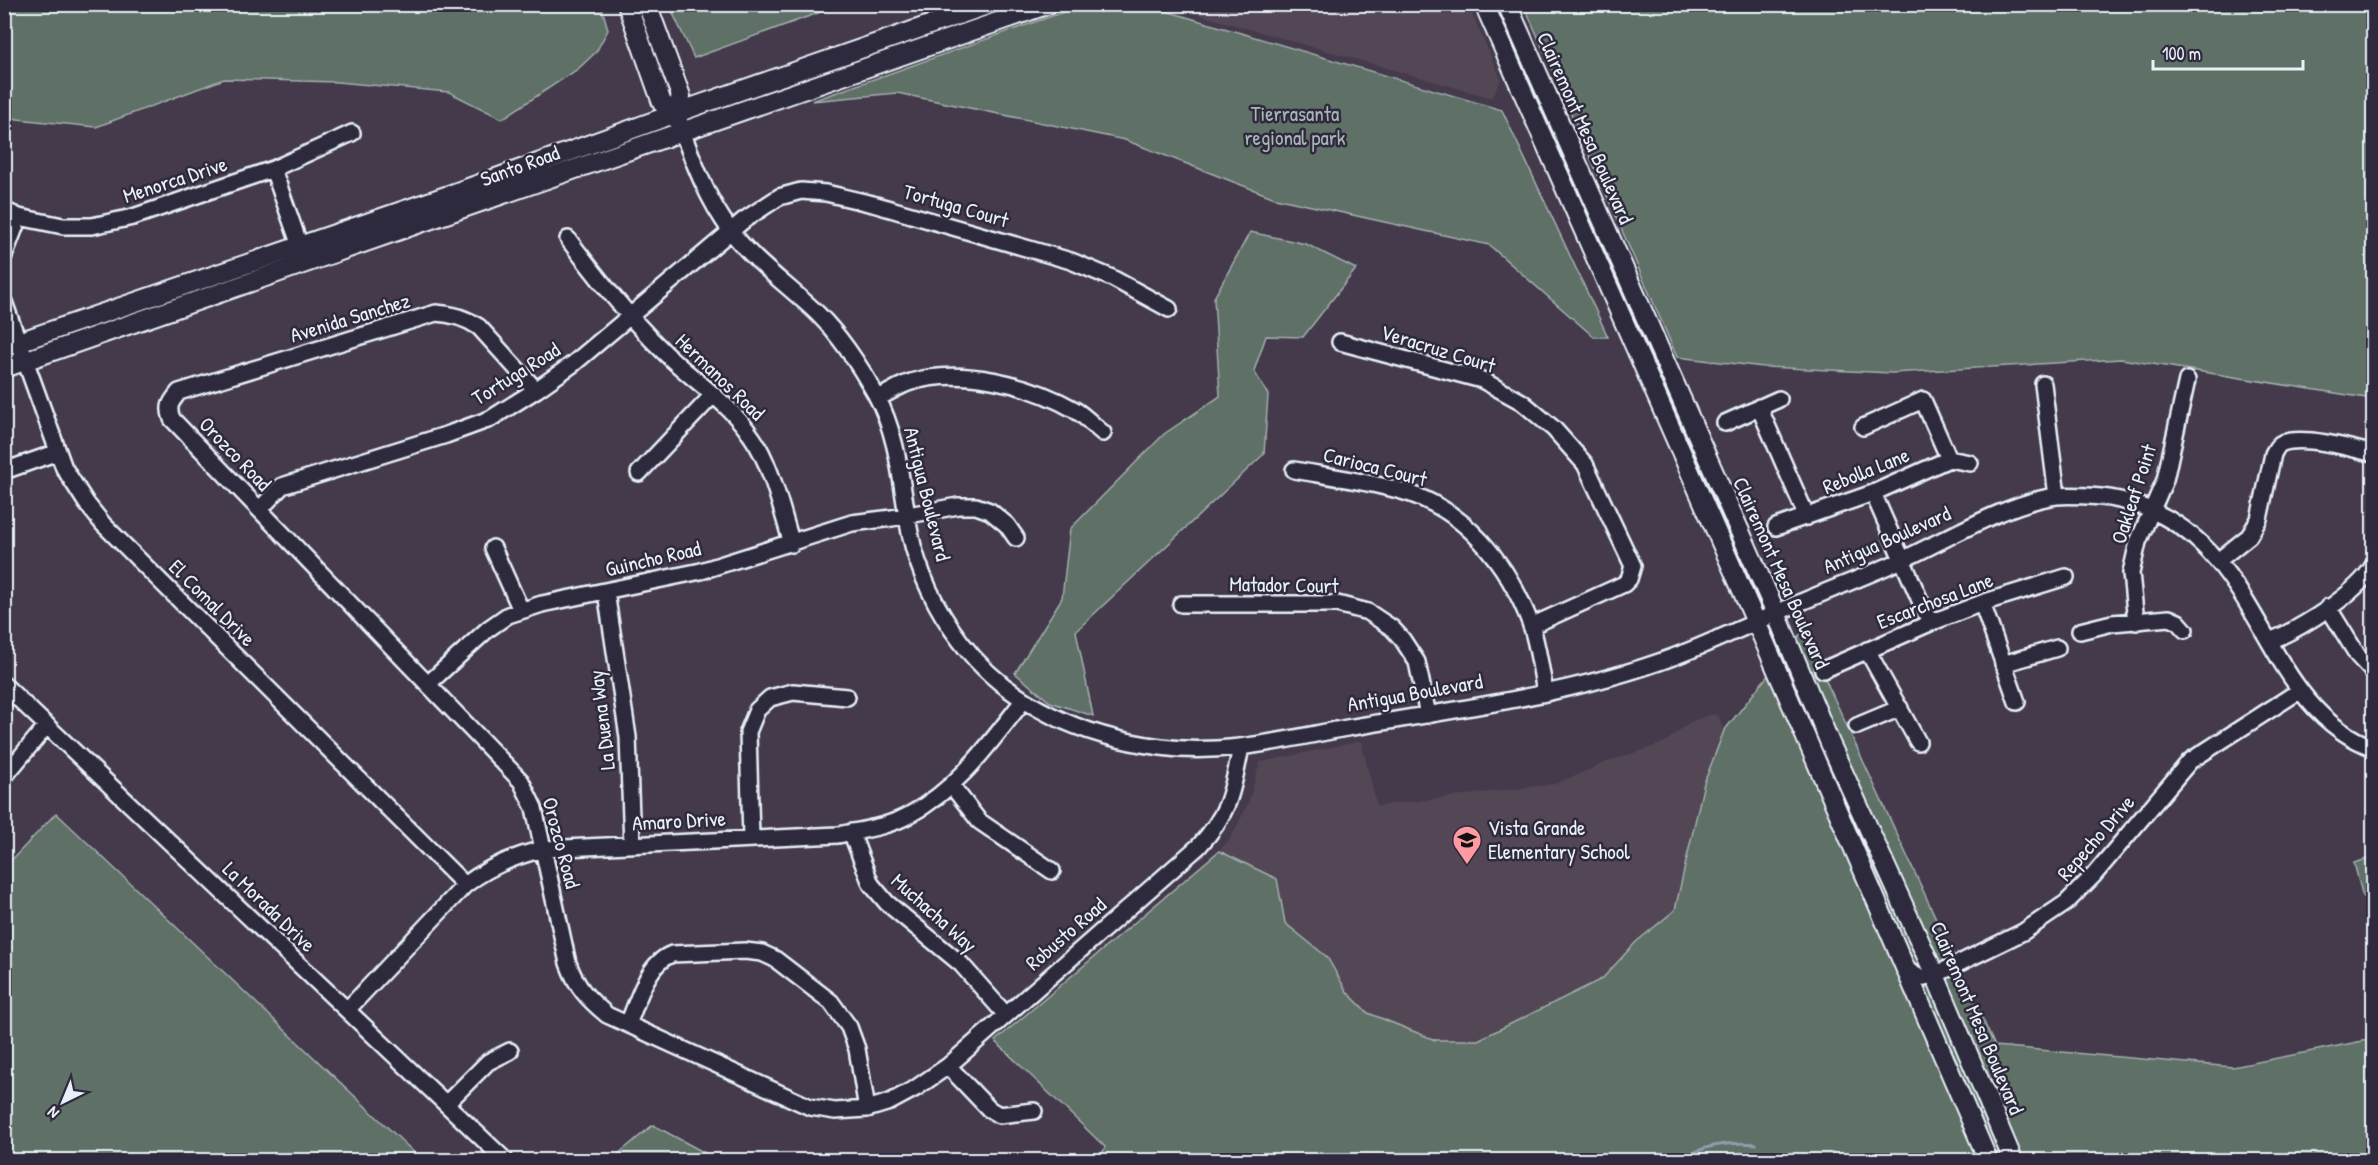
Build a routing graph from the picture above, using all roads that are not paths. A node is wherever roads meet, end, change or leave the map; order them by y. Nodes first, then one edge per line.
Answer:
1 (627, 4) edge
2 (647, 4) edge
3 (990, 4) edge
4 (1049, 4) edge
5 (1484, 4) edge
6 (1506, 4) edge
7 (675, 114) junction
8 (682, 131) junction
9 (352, 133) dead end
10 (273, 169) junction
11 (4, 210) edge
12 (19, 217) junction
13 (730, 230) junction
14 (568, 239) dead end
15 (300, 246) junction
16 (4, 256) edge
17 (4, 302) edge
18 (1169, 309) dead end
19 (630, 315) junction
20 (1340, 342) dead end
21 (12, 345) edge
22 (26, 361) junction
23 (4, 368) edge
24 (2187, 380) dead end
25 (2043, 384) dead end
26 (536, 390) junction
27 (713, 395) junction
28 (878, 399) junction
29 (1779, 399) dead end
30 (1759, 407) junction
31 (172, 419) joint
32 (1725, 423) dead end
33 (1863, 427) dead end
34 (1103, 433) dead end
35 (58, 452) junction
36 (2373, 454) edge
37 (1949, 459) junction
38 (1970, 463) dead end
39 (1294, 470) dead end
40 (4, 471) edge
41 (639, 473) dead end
42 (1873, 493) junction
43 (2057, 496) junction
44 (260, 509) junction
45 (2152, 510) junction
46 (908, 516) junction
47 (1807, 517) junction
48 (1776, 527) dead end
49 (1016, 538) dead end
50 (792, 544) junction
51 (493, 548) dead end
52 (1901, 560) junction
53 (2219, 560) junction
54 (2373, 564) edge
55 (2066, 578) dead end
56 (606, 592) junction
57 (1982, 603) junction
58 (1181, 604) dead end
59 (2328, 607) junction
60 (521, 610) junction
61 (1776, 613) junction
62 (1756, 622) junction
63 (2136, 622) junction
64 (1930, 623) junction
65 (1531, 626) junction
66 (2185, 630) dead end
67 (2080, 631) dead end
68 (2270, 641) junction
69 (2057, 648) dead end
70 (1867, 650) junction
71 (2003, 664) junction
72 (1823, 670) dead end
73 (2373, 673) edge
74 (429, 683) junction
75 (4, 685) edge
76 (2299, 691) junction
77 (1545, 692) junction
78 (847, 697) dead end
79 (1023, 701) junction
80 (2017, 702) dead end
81 (1900, 708) junction
82 (1428, 715) junction
83 (47, 725) junction
84 (1857, 726) dead end
85 (1918, 742) dead end
86 (1242, 747) junction
87 (2373, 748) edge
88 (4, 777) edge
89 (952, 786) junction
90 (850, 832) junction
91 (750, 838) junction
92 (632, 844) junction
93 (543, 849) junction
94 (1052, 871) dead end
95 (465, 885) junction
96 (1907, 970) junction
97 (1935, 975) junction
98 (347, 1010) junction
99 (1006, 1015) junction
100 (628, 1024) junction
101 (510, 1051) dead end
102 (948, 1066) junction
103 (446, 1104) junction
104 (867, 1109) junction
105 (1034, 1111) dead end
106 (505, 1161) edge
107 (1989, 1161) edge
108 (2013, 1161) edge

1 - 7 main road, Antigua Boulevard
2 - 7 main road, Antigua Boulevard
3 - 7 main road, Santo Road
4 - 8 main road, Santo Road
5 - 62 main road, Clairemont Mesa Boulevard
6 - 61 main road, Clairemont Mesa Boulevard
7 - 8 main road, Antigua Boulevard
7 - 15 main road, Santo Road
8 - 13 street, Antigua Boulevard
8 - 22 main road, Santo Road
9 - 10 street, Menorca Drive
10 - 12 street, Menorca Drive
10 - 15 street
11 - 12 street, Menorca Drive
12 - 16 street
13 - 18 street, Tortuga Court
13 - 19 street, Tortuga Road
13 - 28 street, Antigua Boulevard
14 - 19 street, Hermanos Road
15 - 21 main road, Santo Road
17 - 21 street, El Comal Drive
19 - 26 street, Tortuga Road
19 - 27 street, Hermanos Road
20 - 65 street, Veracruz Court
21 - 22 street, El Comal Drive
22 - 23 main road, Santo Road
22 - 35 street, El Comal Drive
24 - 45 street, Oakleaf Point
25 - 43 street
26 - 31 street, Avenida Sanchez
26 - 44 street, Tortuga Road
27 - 41 street
27 - 50 street, Hermanos Road
28 - 34 street
28 - 46 street, Antigua Boulevard
29 - 30 street
30 - 32 street
30 - 47 street
31 - 44 street, Orozco Road
33 - 37 street
35 - 40 street
35 - 95 street, El Comal Drive
36 - 53 street
37 - 38 street
37 - 42 street, Rebolla Lane
39 - 65 street, Carioca Court
42 - 47 street, Rebolla Lane
42 - 52 street
43 - 45 street, Antigua Boulevard
43 - 52 street, Antigua Boulevard
44 - 74 street, Orozco Road
45 - 53 street, Antigua Boulevard
45 - 63 street, Oakleaf Point
46 - 49 street, Guincho Road
46 - 50 street, Guincho Road
46 - 79 street, Antigua Boulevard
47 - 48 street, Rebolla Lane
50 - 56 street, Guincho Road
51 - 60 street
52 - 61 street, Antigua Boulevard
52 - 64 street
53 - 68 street, Antigua Boulevard
54 - 59 street
55 - 57 street, Escarchosa Lane
56 - 60 street, Guincho Road
56 - 92 street, La Duena Way
57 - 64 street, Escarchosa Lane
57 - 71 street
58 - 82 street, Matador Court
59 - 68 street
59 - 73 street
60 - 74 street, Guincho Road
61 - 62 street, Antigua Boulevard
61 - 97 main road, Clairemont Mesa Boulevard
62 - 77 street, Antigua Boulevard
62 - 96 main road, Clairemont Mesa Boulevard
63 - 66 street
63 - 67 street
64 - 70 street, Escarchosa Lane
65 - 77 street, Carioca Court
68 - 76 street, Antigua Boulevard
69 - 71 street
70 - 72 street, Escarchosa Lane
70 - 81 street
71 - 80 street
74 - 93 street, Orozco Road
75 - 83 street, La Morada Drive
76 - 87 street, Antigua Boulevard
76 - 97 street, Repecho Drive
77 - 82 street, Antigua Boulevard
78 - 91 street
79 - 86 street, Antigua Boulevard
79 - 89 street, Amaro Drive
81 - 84 street
81 - 85 street
82 - 86 street, Antigua Boulevard
83 - 88 street
83 - 98 street, La Morada Drive
86 - 99 street, Robusto Road
89 - 90 street, Amaro Drive
89 - 94 street
90 - 91 street, Amaro Drive
90 - 99 street, Muchacha Way
91 - 92 street, Amaro Drive
92 - 93 street, Amaro Drive
93 - 95 street, Amaro Drive
93 - 100 street, Orozco Road
95 - 98 street, Amaro Drive
96 - 97 street
96 - 107 main road, Clairemont Mesa Boulevard
97 - 108 main road, Clairemont Mesa Boulevard
98 - 103 street, La Morada Drive
99 - 102 street, Robusto Road
100 - 104 street, Orozco Road
100 - 104 street
101 - 103 street
102 - 104 street, Robusto Road
102 - 105 street
103 - 106 street, La Morada Drive

